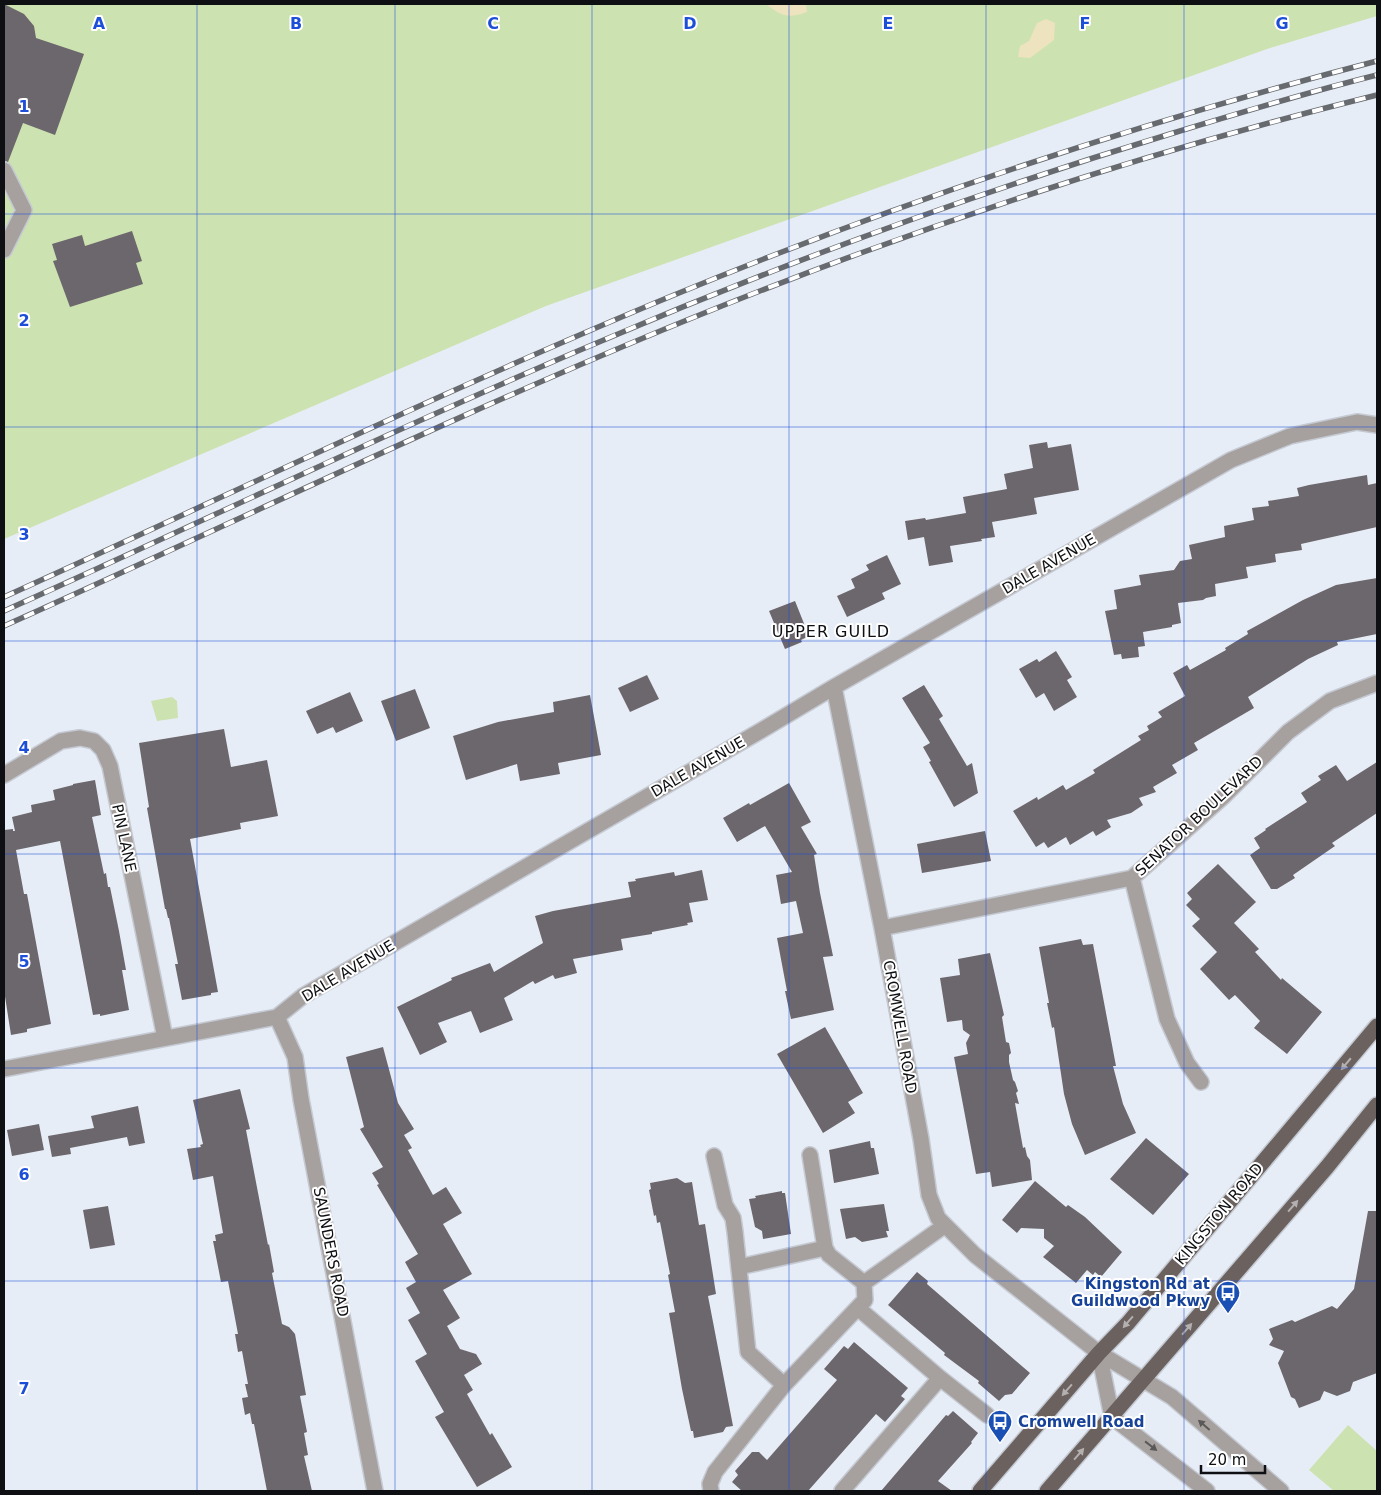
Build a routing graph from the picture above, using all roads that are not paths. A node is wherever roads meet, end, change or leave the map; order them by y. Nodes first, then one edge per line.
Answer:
1 (4, 170) edge
2 (4, 250) edge
3 (1377, 425) edge
4 (1377, 683) edge
5 (834, 686) junction
6 (4, 776) edge
7 (1132, 878) junction
8 (882, 928) junction
9 (277, 1016) junction
10 (1377, 1026) edge
11 (165, 1038) junction
12 (4, 1069) edge
13 (1201, 1082) dead end
14 (1377, 1105) edge
15 (810, 1155) dead end
16 (714, 1156) dead end
17 (944, 1226) junction
18 (825, 1248) junction
19 (739, 1267) junction
20 (864, 1283) junction
21 (859, 1309) junction
22 (1099, 1353) junction
23 (940, 1378) junction
24 (1143, 1379) junction
25 (784, 1385) junction
26 (987, 1415) dead end
27 (1112, 1417) junction
28 (375, 1491) edge
29 (711, 1491) edge
30 (842, 1491) edge
31 (980, 1491) edge
32 (1048, 1491) edge
33 (1207, 1491) edge
34 (1281, 1491) edge

1 - 2 street
3 - 5 street, DALE AVENUE
4 - 7 street, SENATOR BOULEVARD
5 - 8 street, CROMWELL ROAD
5 - 9 street, DALE AVENUE
6 - 11 street, PIN LANE
7 - 8 street, SENATOR BOULEVARD
7 - 13 street
8 - 17 street, CROMWELL ROAD
9 - 11 street, DALE AVENUE
9 - 28 street, SAUNDERS ROAD
10 -> 22 main road, KINGSTON ROAD
11 - 12 street, DALE AVENUE
24 -> 14 main road
15 - 18 street
16 - 19 street
17 - 20 street
17 - 22 street, CROMWELL ROAD
18 - 19 street
18 - 20 street
19 - 25 street
20 - 21 street
21 - 23 street
21 - 25 street
22 - 24 street, CROMWELL ROAD
22 - 27 street
22 -> 31 main road, KINGSTON ROAD
23 - 26 street
23 - 30 street
24 - 27 main road
34 -> 24 street, CROMWELL ROAD
25 - 29 street
32 -> 27 main road
27 -> 33 street

